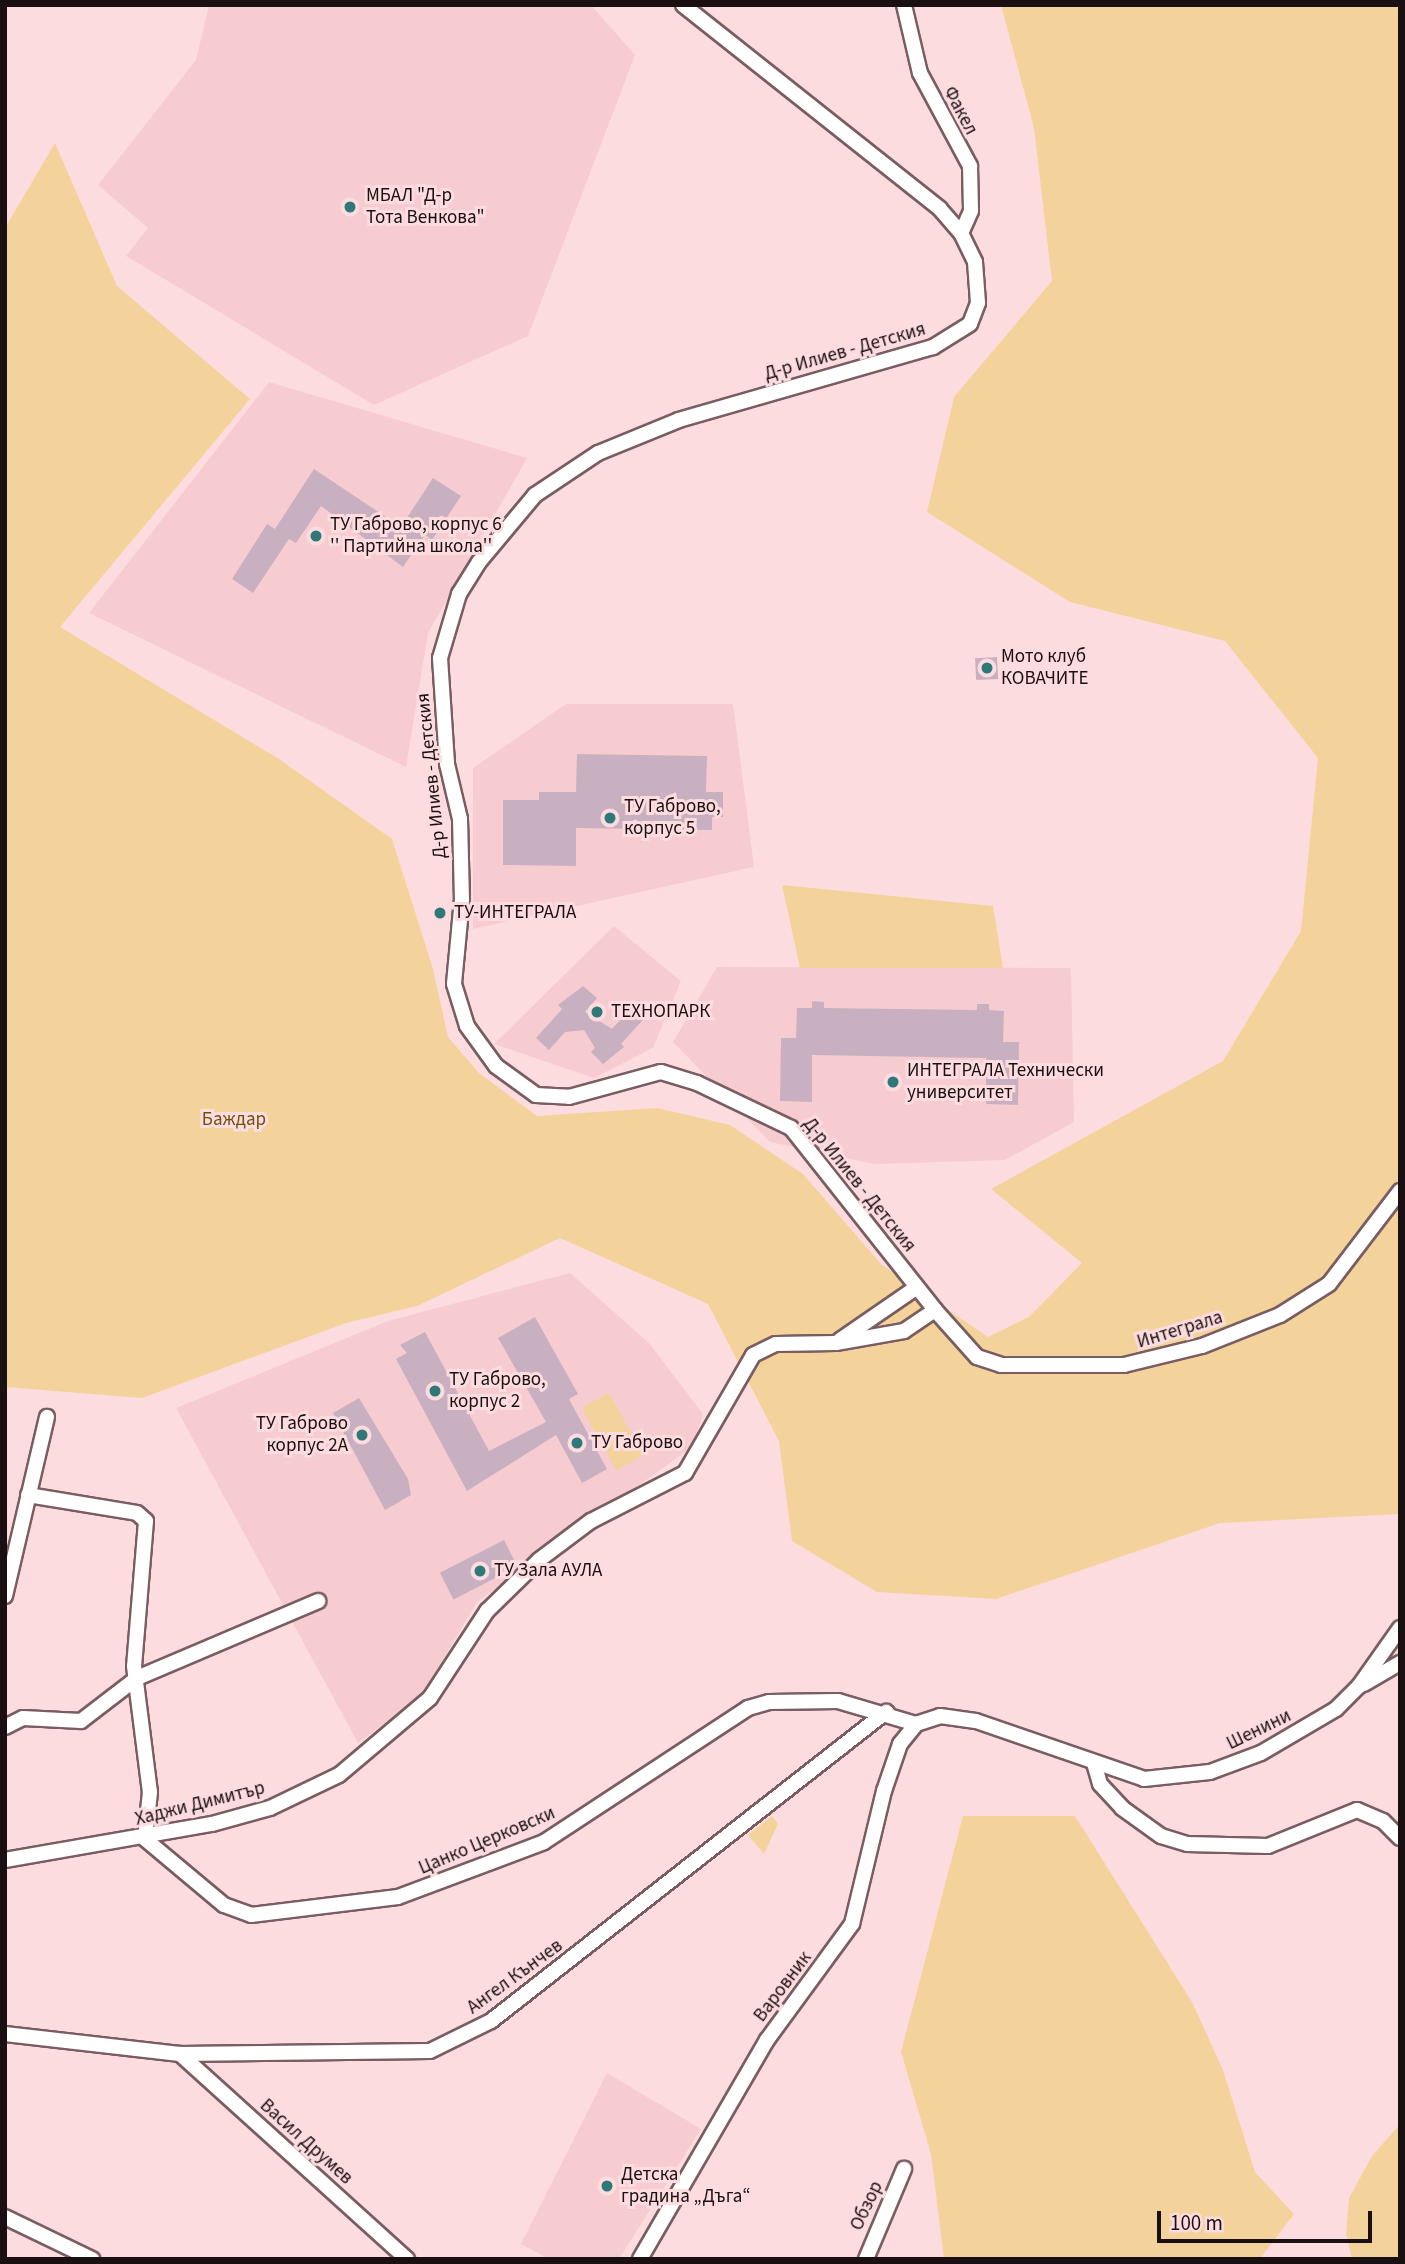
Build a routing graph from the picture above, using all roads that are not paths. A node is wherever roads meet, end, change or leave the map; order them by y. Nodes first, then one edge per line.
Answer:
1 (683, 5) edge
2 (904, 5) edge
3 (961, 233) junction
4 (1400, 1191) edge
5 (917, 1287) junction
6 (935, 1310) junction
7 (836, 1343) junction
8 (47, 1417) dead end
9 (28, 1495) junction
10 (5, 1596) edge
11 (318, 1601) dead end
12 (1400, 1628) edge
13 (1400, 1663) edge
14 (137, 1678) junction
15 (1359, 1686) junction
16 (886, 1712) junction
17 (916, 1724) junction
18 (5, 1727) edge
19 (1094, 1763) junction
20 (1400, 1838) edge
21 (145, 1839) junction
22 (5, 1860) edge
23 (5, 2034) edge
24 (180, 2054) junction
25 (904, 2169) dead end
26 (5, 2217) edge
27 (92, 2259) edge
28 (407, 2259) edge
29 (640, 2259) edge
30 (866, 2259) edge

1 - 3 street, Д-р Илиев - Детския
2 - 3 street, Факел
3 - 5 street, Д-р Илиев - Детския
4 - 6 street, Интеграла
5 - 6 street, Д-р Илиев - Детския
5 - 7 street
6 - 7 street, Хаджи Димитър
7 - 21 street, Хаджи Димитър
8 - 9 street
9 - 10 street
9 - 14 street
11 - 14 street
12 - 15 street, Шенини
13 - 15 street
14 - 18 street
14 - 21 street
15 - 19 street, Шенини
16 - 17 street, Цанко Церковски
16 - 21 street, Цанко Церковски
16 - 24 street, Ангел Кънчев
17 - 19 street, Шенини
17 - 29 street, Варовник
19 - 20 street
21 - 22 street, Хаджи Димитър
23 - 24 street, Ангел Кънчев
24 - 28 street, Васил Друмев
25 - 30 street, Обзор
26 - 27 street

